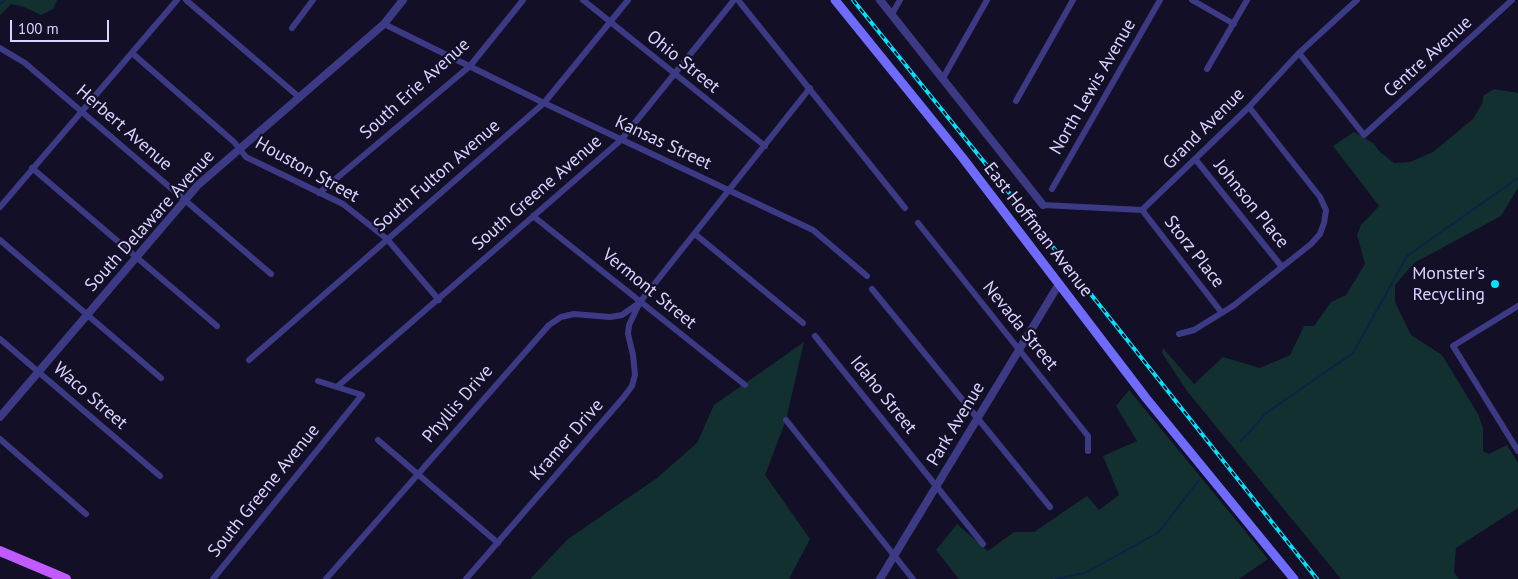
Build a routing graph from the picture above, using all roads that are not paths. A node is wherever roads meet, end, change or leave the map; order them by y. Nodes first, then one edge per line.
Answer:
1 (177, 0) edge
2 (186, 0) edge
3 (313, 0) edge
4 (403, 0) edge
5 (523, 0) edge
6 (583, 0) edge
7 (628, 0) edge
8 (734, 0) edge
9 (738, 0) edge
10 (835, 0) edge
11 (880, 0) edge
12 (900, 0) edge
13 (987, 0) edge
14 (1074, 0) edge
15 (1160, 0) edge
16 (1192, 0) edge
17 (1247, 0) edge
18 (1357, 0) edge
19 (1512, 0) edge
20 (892, 14) junction
21 (610, 22) junction
22 (384, 24) junction
23 (1234, 24) junction
24 (292, 28) dead end
25 (0, 48) edge
26 (1299, 53) junction
27 (132, 54) junction
28 (470, 66) junction
29 (1207, 69) dead end
30 (674, 74) junction
31 (942, 78) junction
32 (810, 88) junction
33 (299, 97) junction
34 (1016, 101) dead end
35 (544, 103) junction
36 (1249, 107) junction
37 (82, 111) junction
38 (621, 140) junction
39 (765, 146) junction
40 (239, 148) junction
41 (1196, 160) junction
42 (32, 168) junction
43 (1052, 189) dead end
44 (730, 191) junction
45 (319, 193) junction
46 (185, 200) junction
47 (1044, 205) joint
48 (0, 207) edge
49 (906, 208) dead end
50 (1142, 210) junction
51 (533, 216) junction
52 (918, 223) dead end
53 (695, 234) junction
54 (388, 239) junction
55 (0, 240) edge
56 (136, 257) junction
57 (1282, 267) junction
58 (271, 274) dead end
59 (867, 276) dead end
60 (1059, 284) junction
61 (872, 289) dead end
62 (439, 300) junction
63 (640, 302) junction
64 (1518, 306) edge
65 (1222, 313) junction
66 (87, 314) junction
67 (803, 323) dead end
68 (217, 326) dead end
69 (1179, 334) dead end
70 (815, 336) dead end
71 (0, 338) edge
72 (1019, 349) junction
73 (249, 360) dead end
74 (38, 371) junction
75 (161, 378) dead end
76 (318, 381) dead end
77 (746, 385) dead end
78 (338, 386) junction
79 (0, 417) edge
80 (978, 417) junction
81 (786, 420) dead end
82 (0, 439) edge
83 (378, 440) dead end
84 (1088, 451) dead end
85 (1518, 451) edge
86 (418, 474) junction
87 (160, 476) dead end
88 (936, 485) junction
89 (1050, 507) dead end
90 (86, 514) dead end
91 (498, 543) junction
92 (983, 544) dead end
93 (0, 551) edge
94 (894, 555) junction
95 (66, 579) edge
96 (213, 579) edge
97 (326, 579) edge
98 (466, 579) edge
99 (880, 579) edge
100 (913, 579) edge
101 (1294, 579) edge

1 - 27 street
2 - 33 street
3 - 24 street
4 - 22 street, South Delaware Avenue
5 - 28 street, South Erie Avenue
6 - 21 street, Ohio Street
7 - 21 street, South Fulton Avenue
8 - 30 street, South Greene Avenue
9 - 32 street
10 - 60 main road, East Hoffman Avenue
11 - 20 street, East Hoffman Avenue
12 - 20 street
13 - 31 street
14 - 34 street
15 - 43 street, North Lewis Avenue
16 - 23 street
17 - 23 street
18 - 26 street, Grand Avenue
19 - 26 street, Centre Avenue
20 - 31 street, East Hoffman Avenue
21 - 30 street, Ohio Street
21 - 35 street, South Fulton Avenue
22 - 28 street, Kansas Street
22 - 33 street, South Delaware Avenue
23 - 29 street
25 - 37 street, Herbert Avenue
26 - 36 street, Grand Avenue
27 - 37 street
27 - 40 street, Houston Street
28 - 35 street, Kansas Street
28 - 45 street, South Erie Avenue
30 - 38 street, South Greene Avenue
30 - 39 street, Ohio Street
31 - 47 street, East Hoffman Avenue
32 - 39 street
32 - 49 street
33 - 40 street, South Delaware Avenue
35 - 38 street, Kansas Street
35 - 54 street, South Fulton Avenue
36 - 41 street, Grand Avenue
36 - 57 street
37 - 42 street
37 - 46 street, Herbert Avenue
38 - 44 street, Kansas Street
38 - 51 street, South Greene Avenue
39 - 44 street
40 - 45 street, Houston Street
40 - 46 street, South Delaware Avenue
41 - 50 street, Grand Avenue
41 - 57 street, Johnson Place
42 - 48 street
42 - 56 street
44 - 53 street
44 - 59 street, Kansas Street
45 - 54 street, Houston Street
46 - 56 street, South Delaware Avenue
46 - 58 street, Herbert Avenue
47 - 50 street
50 - 65 street, Storz Place
51 - 62 street, South Greene Avenue
51 - 63 street, Vermont Street
52 - 72 street, Nevada Street
53 - 63 street
53 - 67 street
54 - 62 street, Houston Street
54 - 73 street, South Fulton Avenue
55 - 66 street
56 - 66 street, South Delaware Avenue
56 - 68 street
57 - 65 street
60 - 72 street, Park Avenue
60 - 101 main road, East Hoffman Avenue
61 - 80 street
62 - 78 street, South Greene Avenue
63 - 77 street, Vermont Street
63 - 86 street, Phyllis Drive
63 - 91 street, Kramer Drive
64 - 85 street
65 - 69 street
66 - 74 street, South Delaware Avenue
66 - 75 street
70 - 88 street, Idaho Street
71 - 74 street, Waco Street
72 - 80 street, Park Avenue
72 - 84 street, Nevada Street
74 - 79 street, South Delaware Avenue
74 - 87 street, Waco Street
76 - 78 street, South Greene Avenue
78 - 96 street, South Greene Avenue
80 - 88 street, Park Avenue
80 - 89 street
81 - 94 street
82 - 90 street
83 - 86 street
86 - 91 street
86 - 97 street, Phyllis Drive
88 - 92 street, Idaho Street
88 - 94 street, Park Avenue
91 - 98 street, Kramer Drive
93 - 95 main road
94 - 99 street, Park Avenue
94 - 100 street

